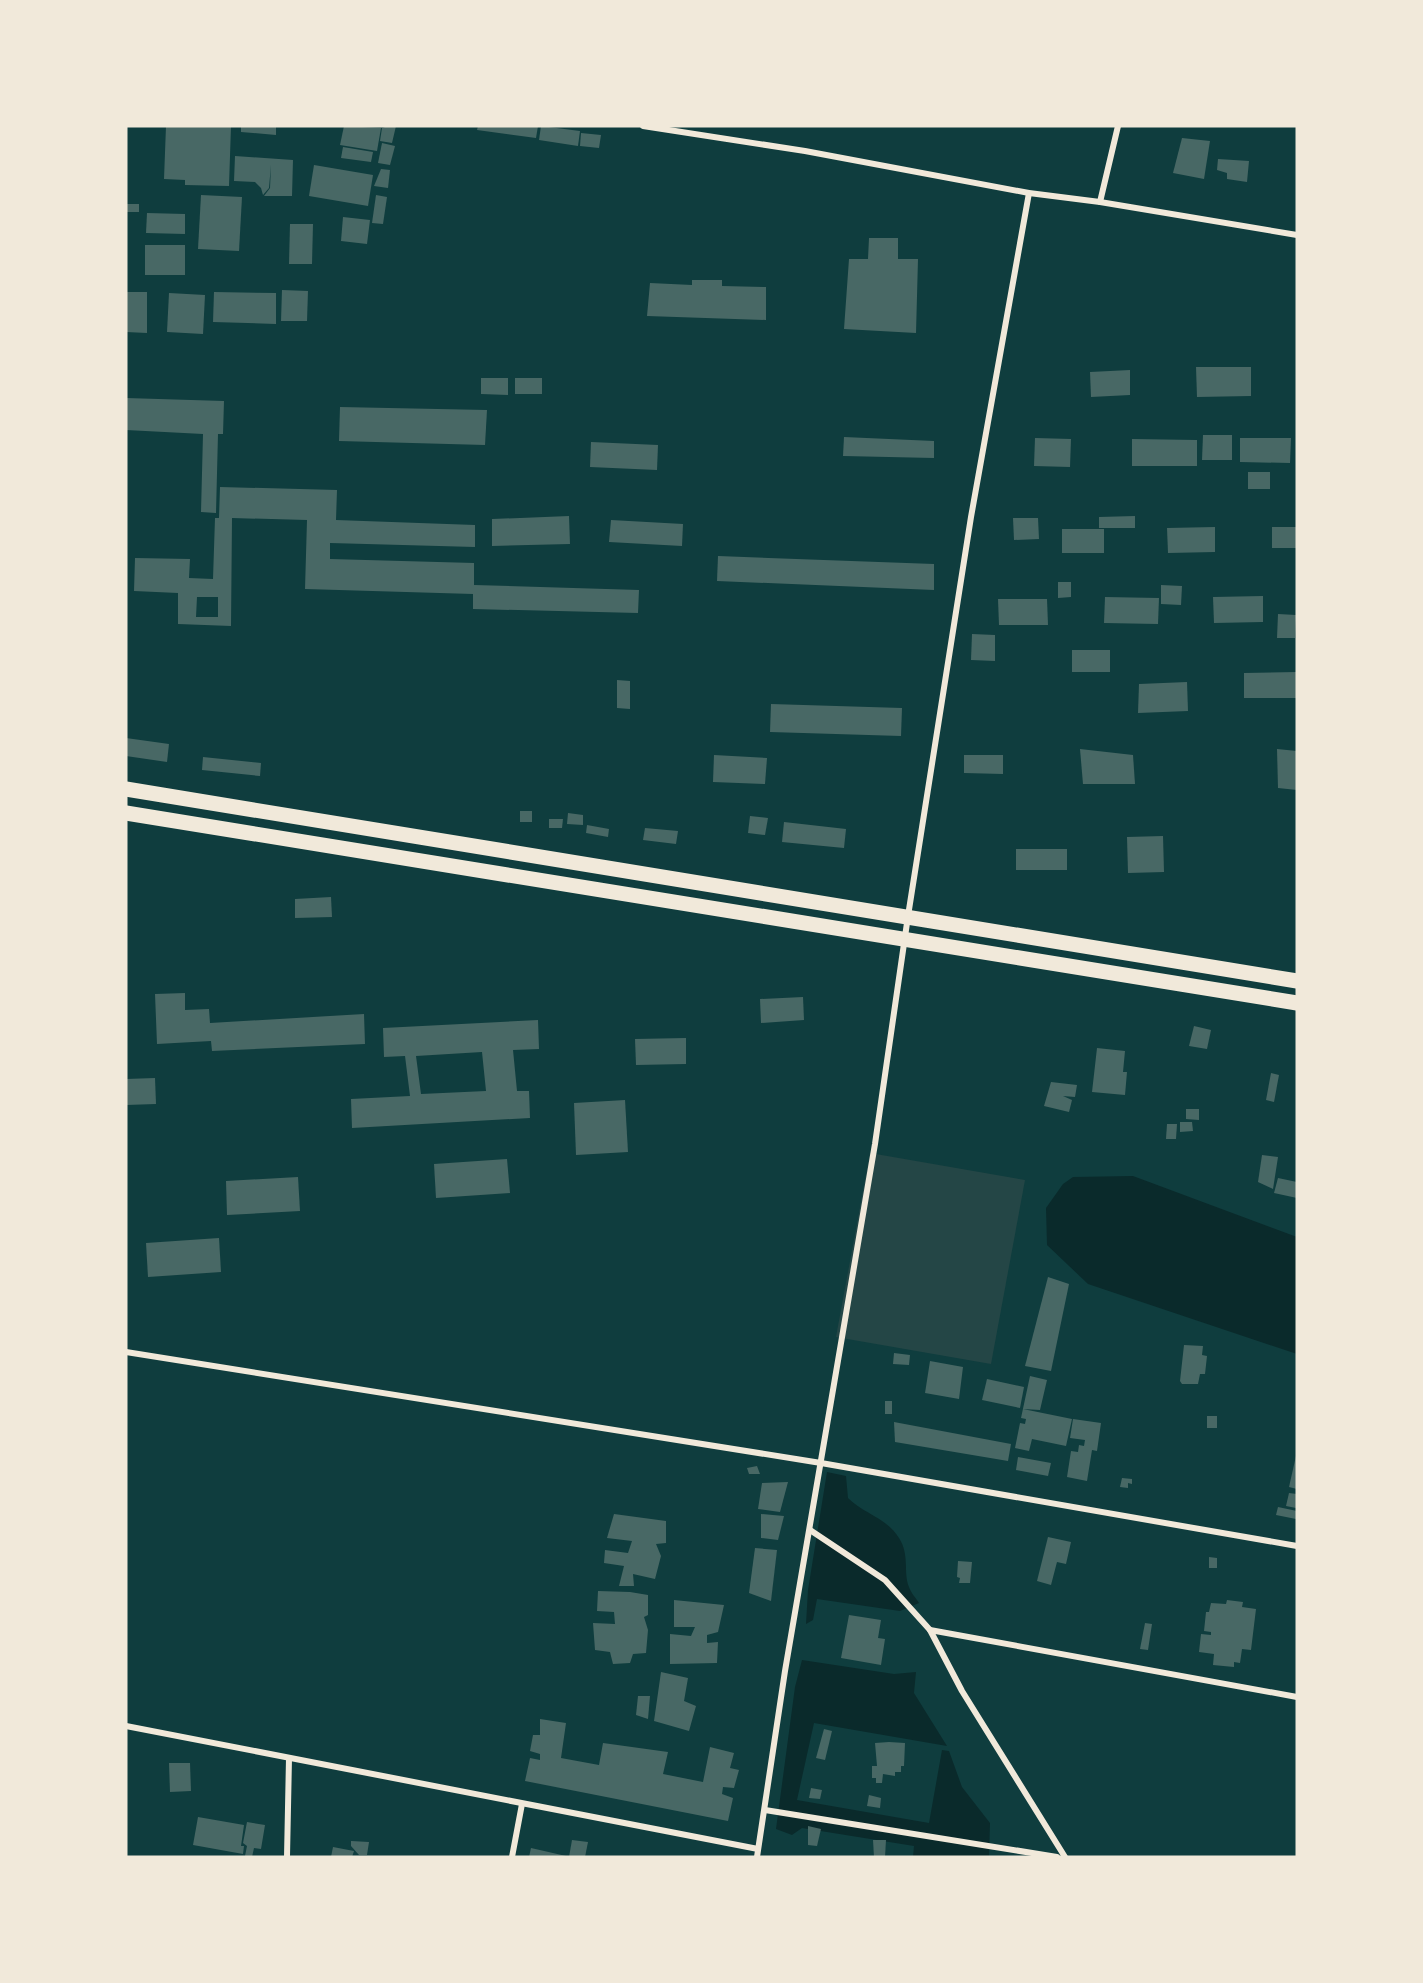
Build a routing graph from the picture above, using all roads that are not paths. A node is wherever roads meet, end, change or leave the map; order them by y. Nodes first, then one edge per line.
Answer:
1 (643, 126) edge
2 (1118, 126) edge
3 (1029, 193) junction
4 (1100, 202) junction
5 (1297, 235) edge
6 (126, 789) edge
7 (126, 813) edge
8 (280, 815) junction
9 (278, 836) junction
10 (908, 916) junction
11 (905, 939) junction
12 (1297, 981) edge
13 (1297, 1003) edge
14 (126, 1352) edge
15 (821, 1463) junction
16 (810, 1530) junction
17 (1297, 1546) edge
18 (930, 1630) junction
19 (1297, 1697) edge
20 (126, 1726) edge
21 (289, 1758) junction
22 (522, 1804) junction
23 (765, 1810) junction
24 (758, 1849) junction
25 (288, 1857) edge
26 (512, 1857) edge
27 (757, 1857) edge
28 (1057, 1857) edge
29 (1065, 1857) edge

1 - 3 street
2 - 4 street
3 - 4 street
3 - 10 street
4 - 5 street
6 - 8 main road
7 - 9 main road
8 - 9 main road
8 - 10 main road
9 - 11 main road
10 - 11 street
10 - 12 main road
11 - 13 main road
11 - 15 street
14 - 15 street
15 - 16 street
15 - 17 street
16 - 18 street
16 - 23 street
18 - 19 street
18 - 29 street
20 - 21 street
21 - 22 street
21 - 25 street
22 - 24 street
22 - 26 street
23 - 24 street
23 - 28 street
24 - 27 street

